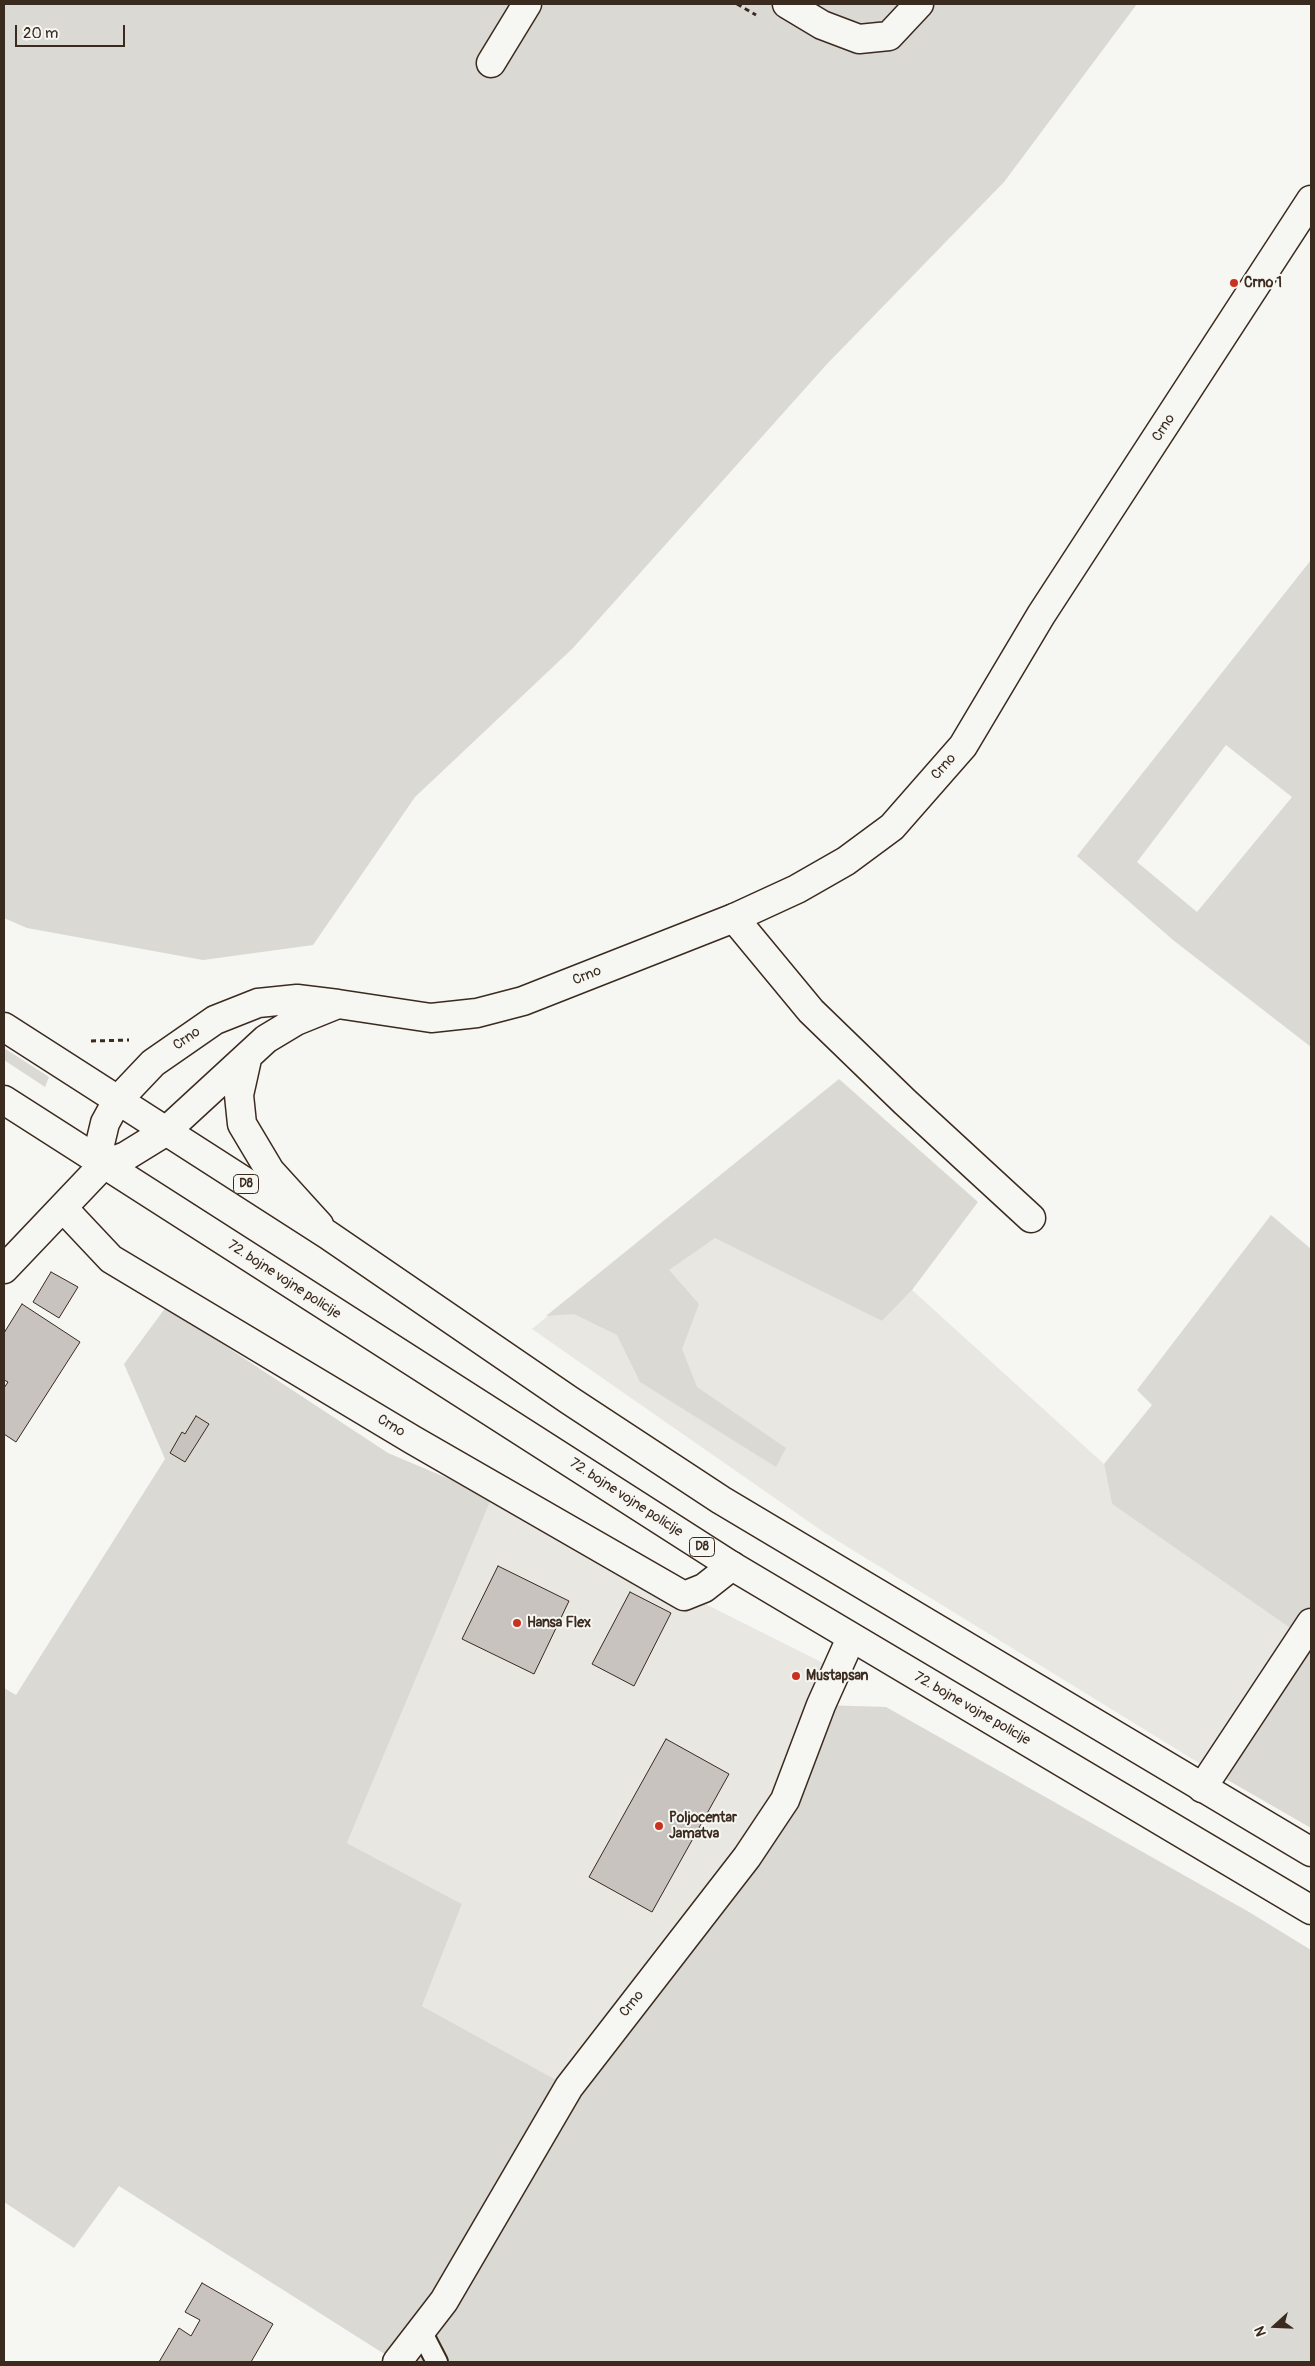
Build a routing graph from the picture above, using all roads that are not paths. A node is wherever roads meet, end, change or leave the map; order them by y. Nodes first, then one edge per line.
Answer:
1 (527, 4) edge
2 (786, 4) edge
3 (919, 4) edge
4 (491, 63) dead end
5 (1311, 200) edge
6 (734, 918) junction
7 (338, 1004) junction
8 (4, 1028) edge
9 (247, 1059) junction
10 (4, 1100) edge
11 (117, 1101) junction
12 (165, 1132) junction
13 (103, 1165) junction
14 (63, 1208) junction
15 (1032, 1218) dead end
16 (328, 1235) junction
17 (4, 1270) edge
18 (732, 1566) junction
19 (1311, 1623) edge
20 (851, 1638) junction
21 (1202, 1788) junction
22 (1311, 1852) edge
23 (1311, 1910) edge
24 (421, 2330) junction
25 (397, 2362) edge
26 (437, 2362) edge

1 - 4 street
2 - 3 street
5 - 6 street, Crno
6 - 7 street, Crno
6 - 15 street
7 - 9 street, Crno
7 - 11 street, Crno
8 - 11 street, D8
9 - 12 street, Crno
9 - 16 street
10 - 13 street, D8
11 - 12 street, D8
11 - 13 street, Crno
12 - 13 street, Crno
12 - 16 street, D8
13 - 14 street, Crno
13 - 18 street, 72. bojne vojne policije / D8
14 - 17 street, Crno
14 - 18 street, Crno
16 - 21 street, D8
18 - 20 street, 72. bojne vojne policije / D8
19 - 21 street
20 - 23 street, 72. bojne vojne policije / D8
20 - 24 street, Crno
21 - 22 street, D8
24 - 25 street, Crno
24 - 26 lane

